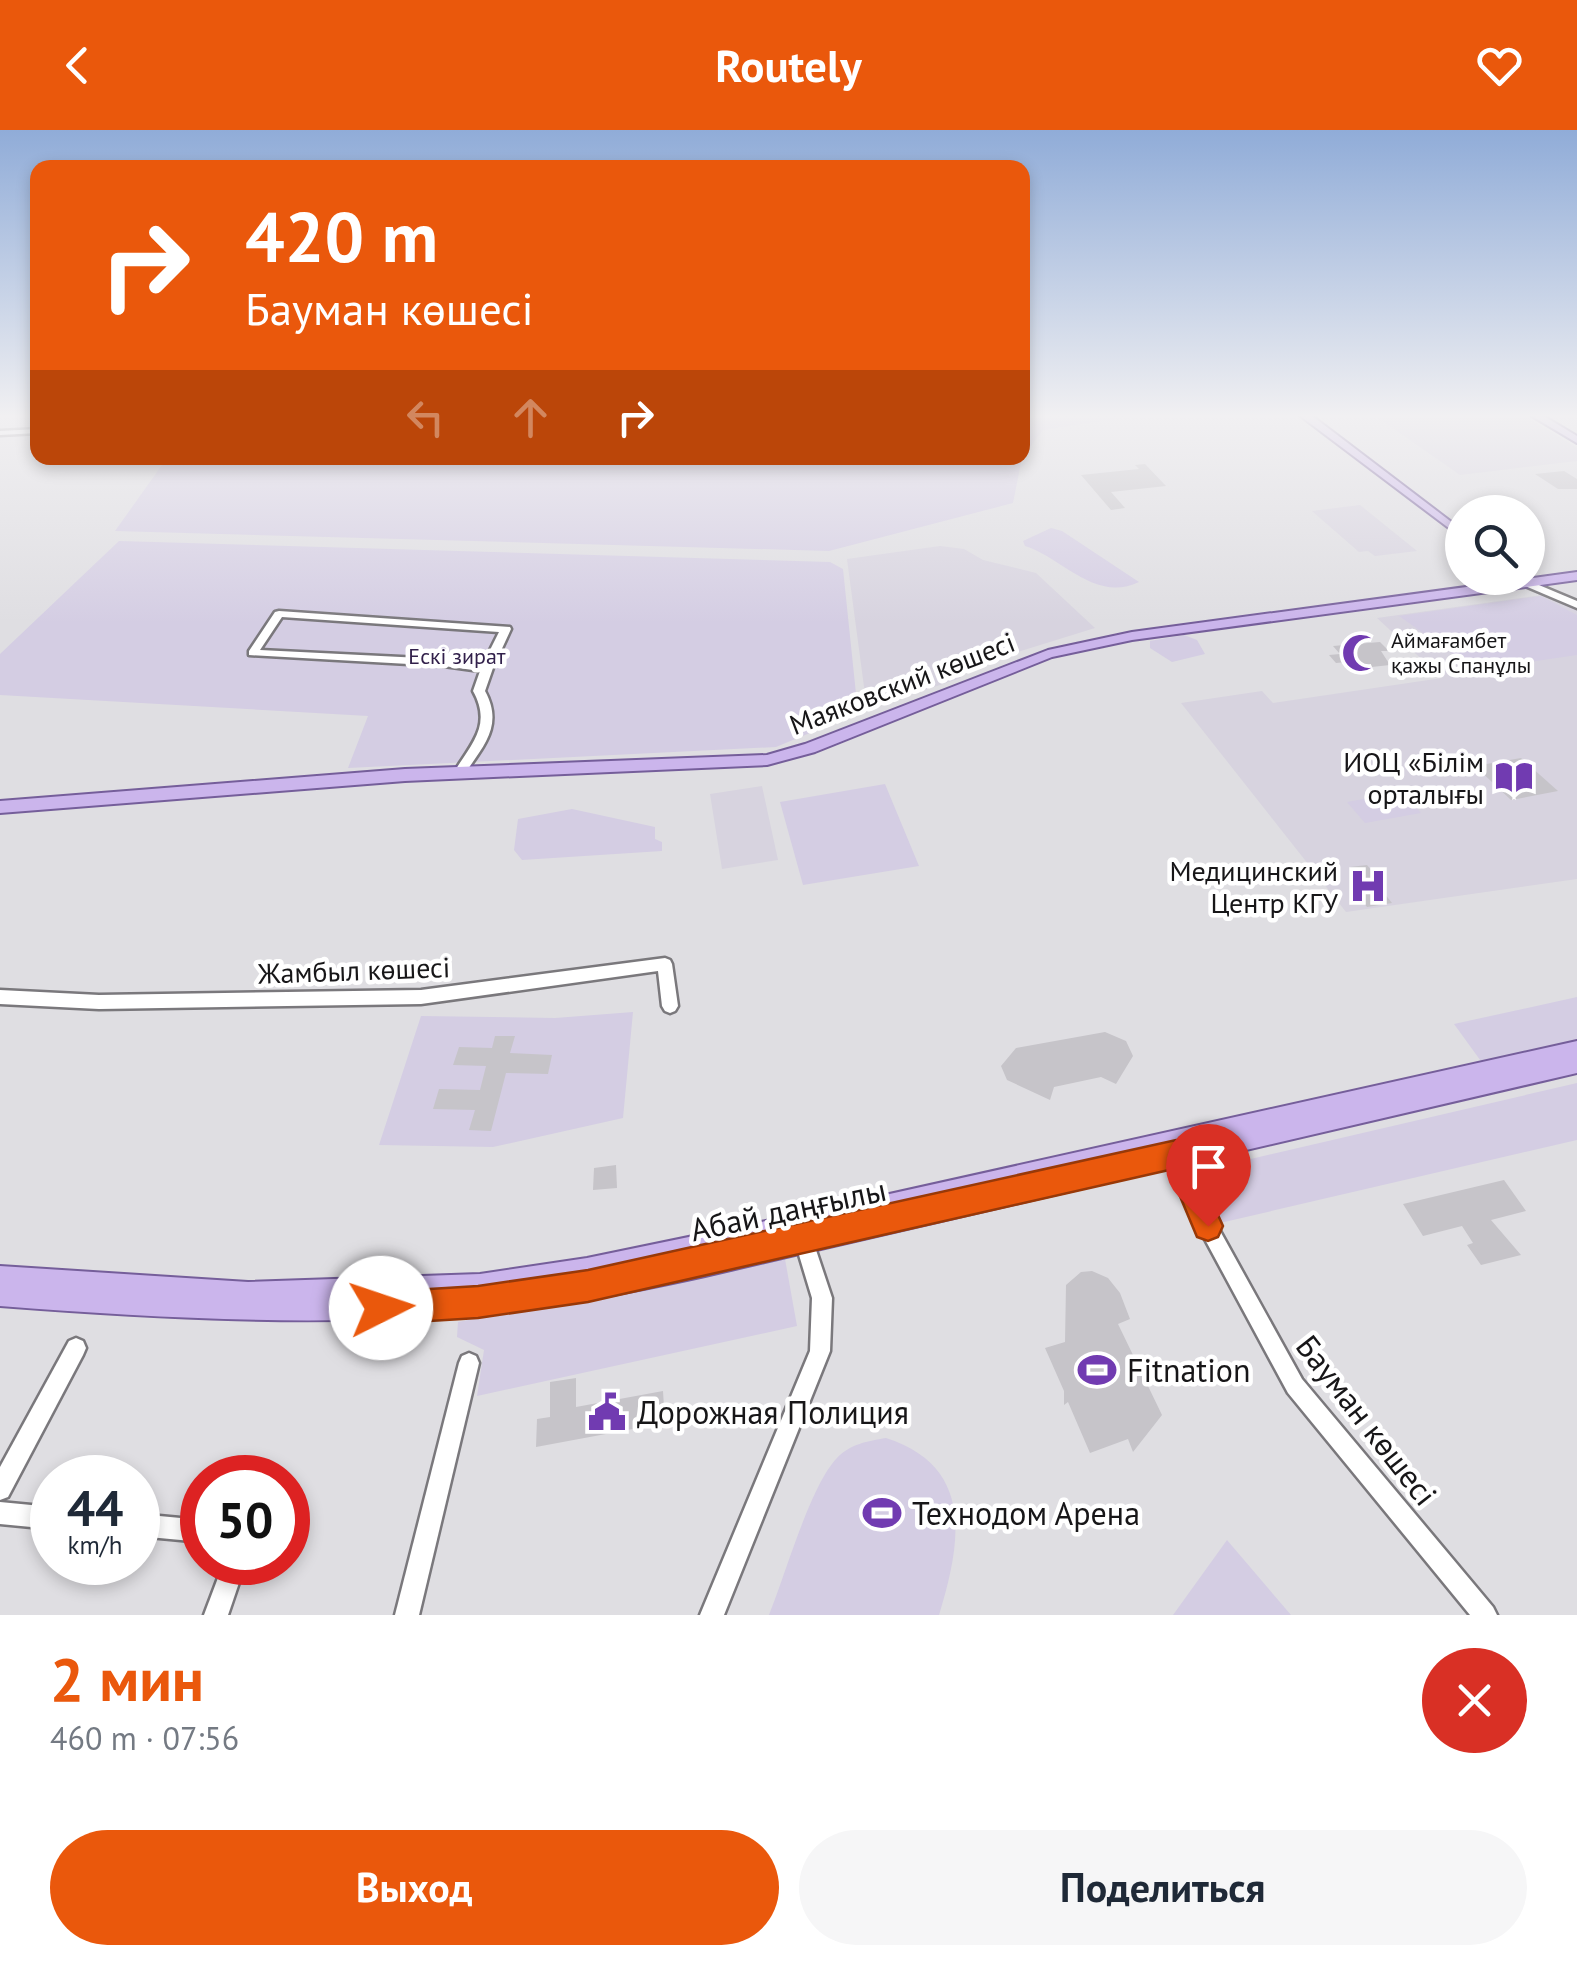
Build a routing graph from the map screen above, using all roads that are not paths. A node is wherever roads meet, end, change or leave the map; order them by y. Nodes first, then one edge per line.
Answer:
1 (1395, 484) edge
2 (1445, 522) edge
3 (1577, 576) edge
4 (1545, 578) edge
5 (1545, 590) edge
6 (1445, 591) edge
7 (1577, 605) edge
8 (487, 668) junction
9 (460, 772) junction
10 (2, 809) edge
11 (0, 997) edge
12 (670, 1006) dead end
13 (1577, 1050) edge
14 (1577, 1064) edge
15 (1177, 1146) junction
16 (801, 1233) junction
17 (0, 1278) edge
18 (0, 1294) edge
19 (76, 1348) dead end
20 (469, 1363) dead end
21 (0, 1489) edge
22 (0, 1513) edge
23 (30, 1516) edge
24 (227, 1585) edge
25 (216, 1615) edge
26 (408, 1615) edge
27 (712, 1615) edge
28 (1486, 1615) edge

1 - 2 main road
3 - 4 main road, Маяковский көшесі
5 - 7 street
6 - 9 main road, Маяковский көшесі
8 - 8 street
8 - 9 street
9 - 10 main road, Маяковский көшесі
11 - 12 street, Жамбыл көшесі
13 - 15 main road, Абай даңғылы
14 - 15 main road, Абай даңғылы
15 - 16 main road, Абай даңғылы
15 - 28 street, Бауман көшесі
16 - 17 main road, Абай даңғылы
16 - 18 main road, Абай даңғылы
16 - 27 street
19 - 21 street
20 - 26 street
22 - 23 street
24 - 25 street

